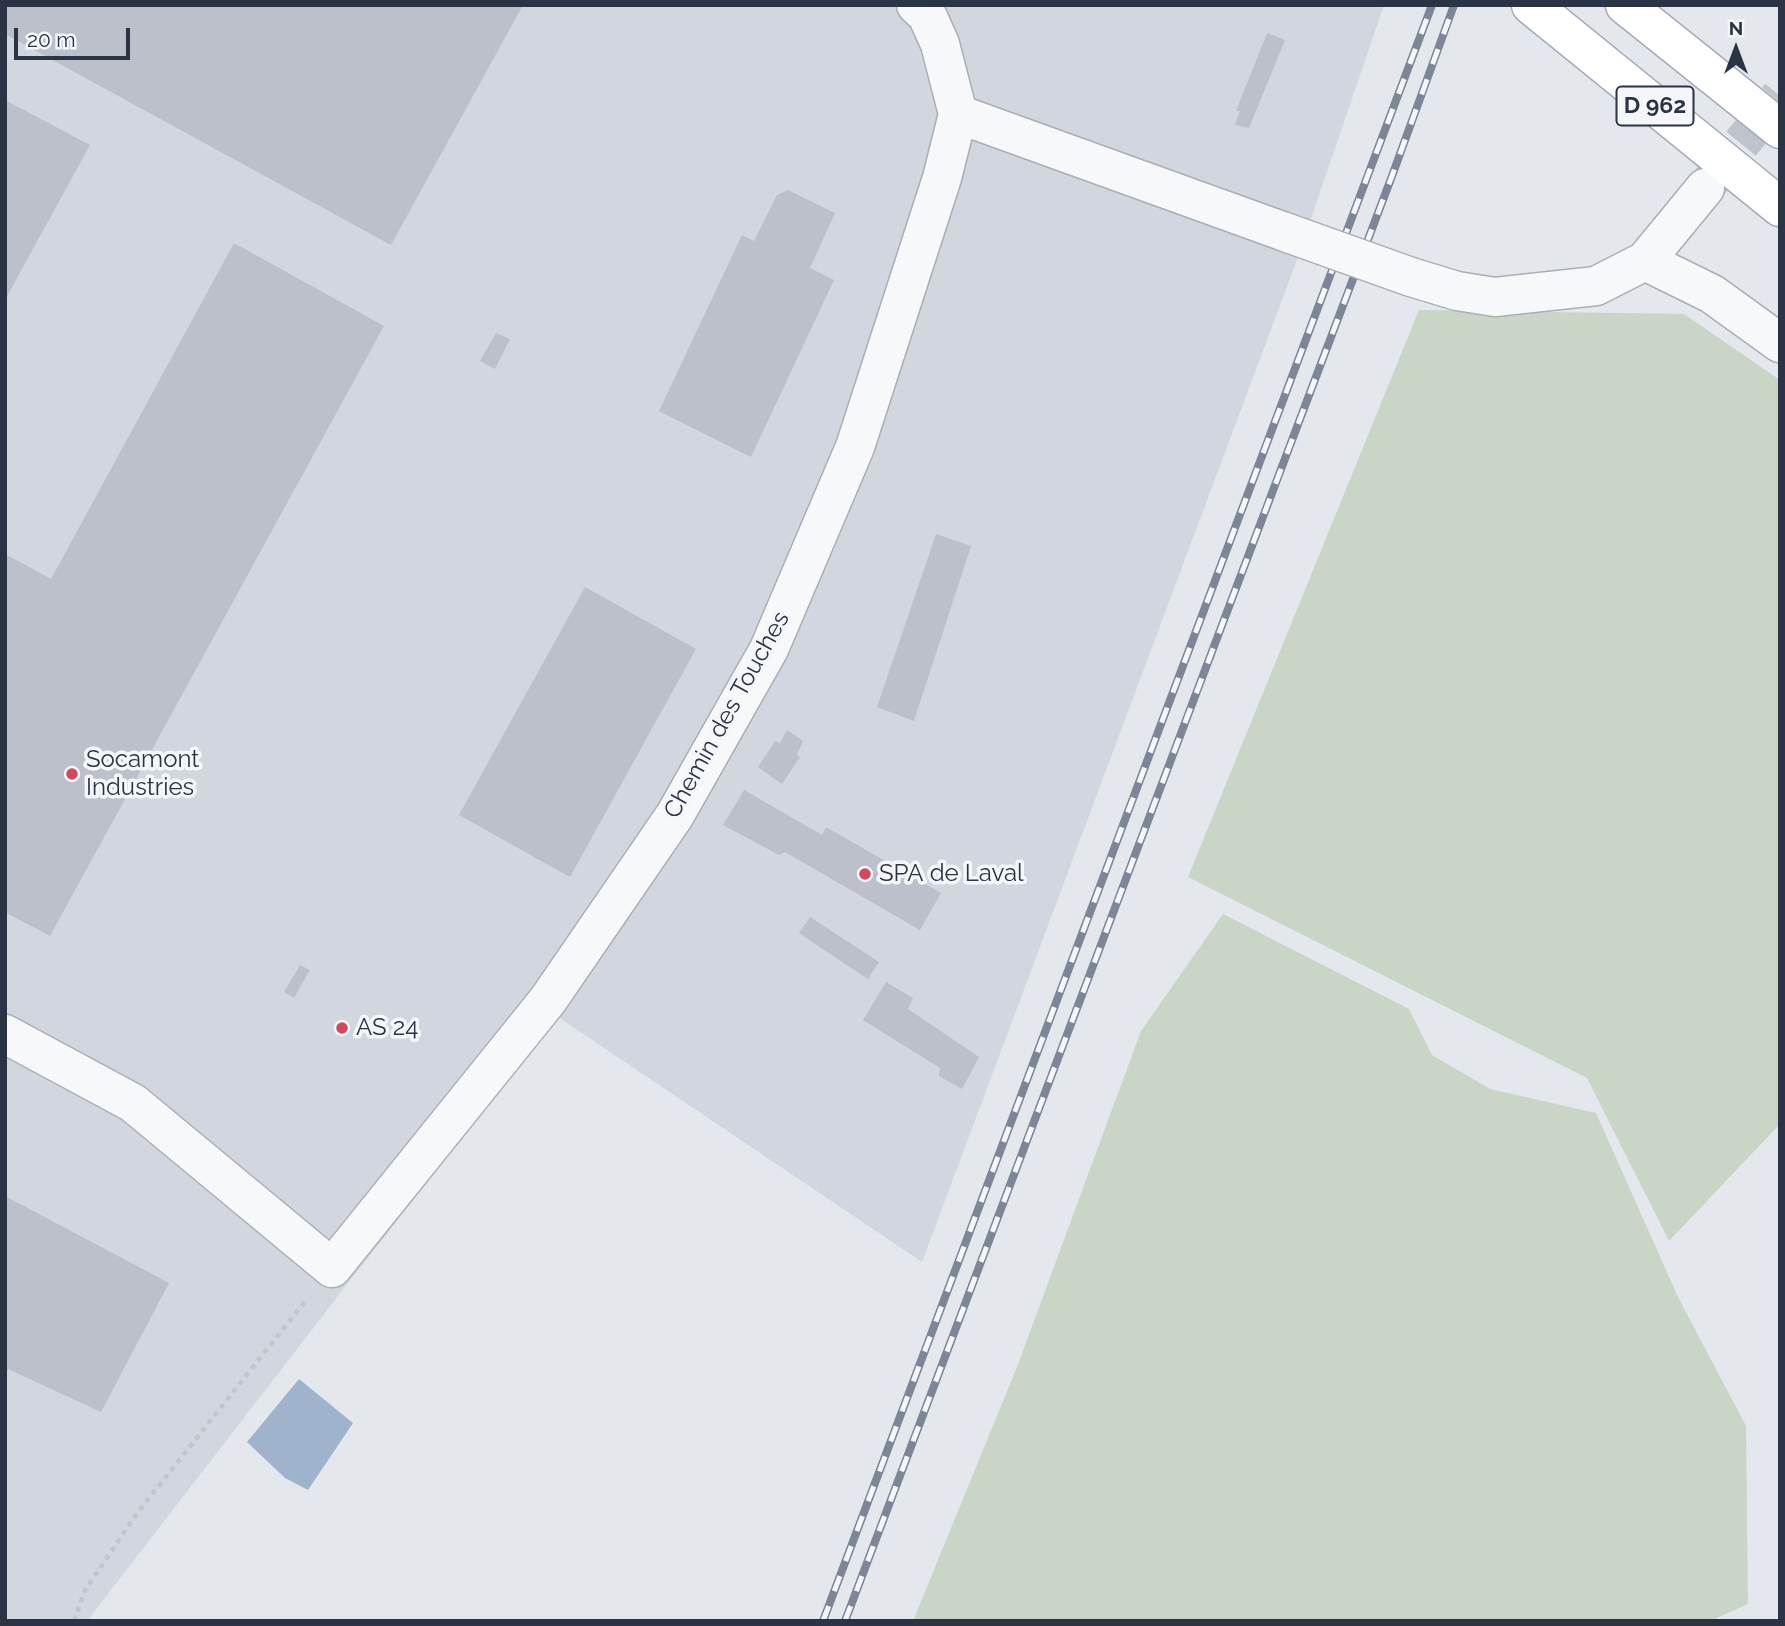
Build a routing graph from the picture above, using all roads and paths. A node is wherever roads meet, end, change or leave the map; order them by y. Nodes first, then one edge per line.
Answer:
1 (916, 5) edge
2 (1531, 5) edge
3 (1625, 5) edge
4 (958, 114) junction
5 (1780, 130) edge
6 (1706, 188) tunnel mouth
7 (1780, 207) edge
8 (1645, 261) junction
9 (1780, 343) edge
10 (5, 1034) edge
11 (332, 1268) junction
12 (74, 1621) edge

1 - 4 street, Chemin des Touches
2 - 7 main road, D 962
3 - 5 main road, D 962
4 - 8 street, bridge
4 - 11 street, Chemin des Touches
6 - 8 street
8 - 9 street
10 - 11 street
11 - 12 path

